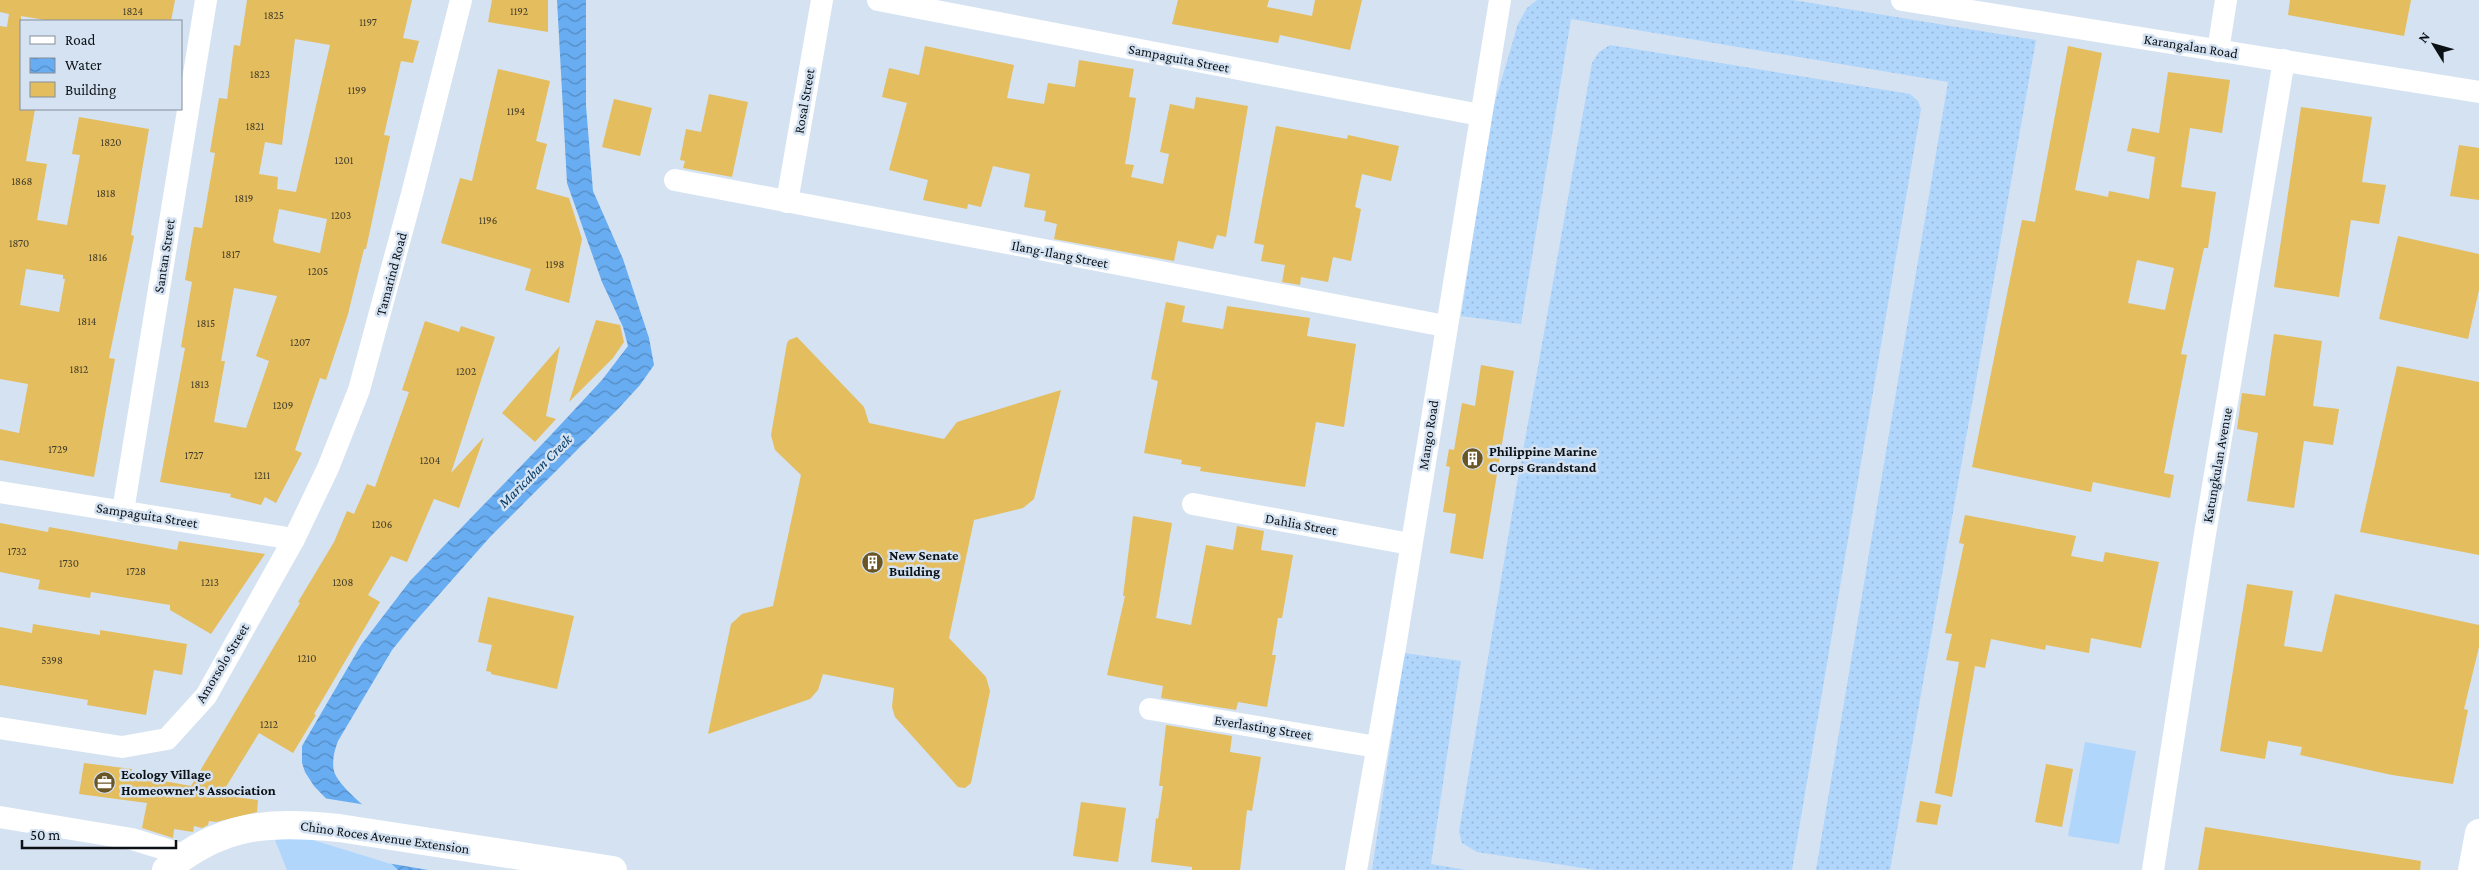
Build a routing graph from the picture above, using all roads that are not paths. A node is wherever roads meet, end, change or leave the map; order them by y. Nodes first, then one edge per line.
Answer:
1 (206, 0) edge
2 (460, 0) edge
3 (822, 0) edge
4 (878, 0) edge
5 (1500, 0) edge
6 (1902, 0) edge
7 (1906, 0) edge
8 (2226, 0) edge
9 (901, 2) edge
10 (2218, 51) junction
11 (2284, 60) junction
12 (2479, 92) edge
13 (1480, 115) junction
14 (675, 180) dead end
15 (787, 202) junction
16 (1445, 326) junction
17 (0, 492) edge
18 (1193, 504) dead end
19 (123, 511) junction
20 (294, 538) junction
21 (1410, 544) junction
22 (1150, 709) dead end
23 (0, 728) edge
24 (1377, 747) junction
25 (0, 817) edge
26 (2479, 834) edge
27 (175, 862) edge
28 (613, 870) edge
29 (1356, 870) edge
30 (2153, 870) edge
31 (2472, 870) edge

1 - 19 street, Santan Street
2 - 20 street, Tamarind Road
3 - 15 street, Rosal Street
4 - 9 street, Sampaguita Street
5 - 13 street, Mango Road
6 - 7 street, Karangalan Road
7 - 10 street, Karangalan Road
8 - 10 street
9 - 13 street, Sampaguita Street
10 - 11 street, Karangalan Road
11 - 12 street, Karangalan Road
11 - 30 street, Katungkulan Avenue
13 - 16 street, Mango Road
14 - 15 street, Ilang-Ilang Street
15 - 16 street, Ilang-Ilang Street
16 - 21 street, Mango Road
17 - 19 street, Sampaguita Street
18 - 21 street, Dahlia Street
19 - 20 street, Sampaguita Street
20 - 23 street, Amorsolo Street
21 - 24 street, Mango Road
22 - 24 street, Everlasting Street
24 - 29 street, Mango Road
25 - 27 street
26 - 31 main road
27 - 28 main road, Chino Roces Avenue Extension

